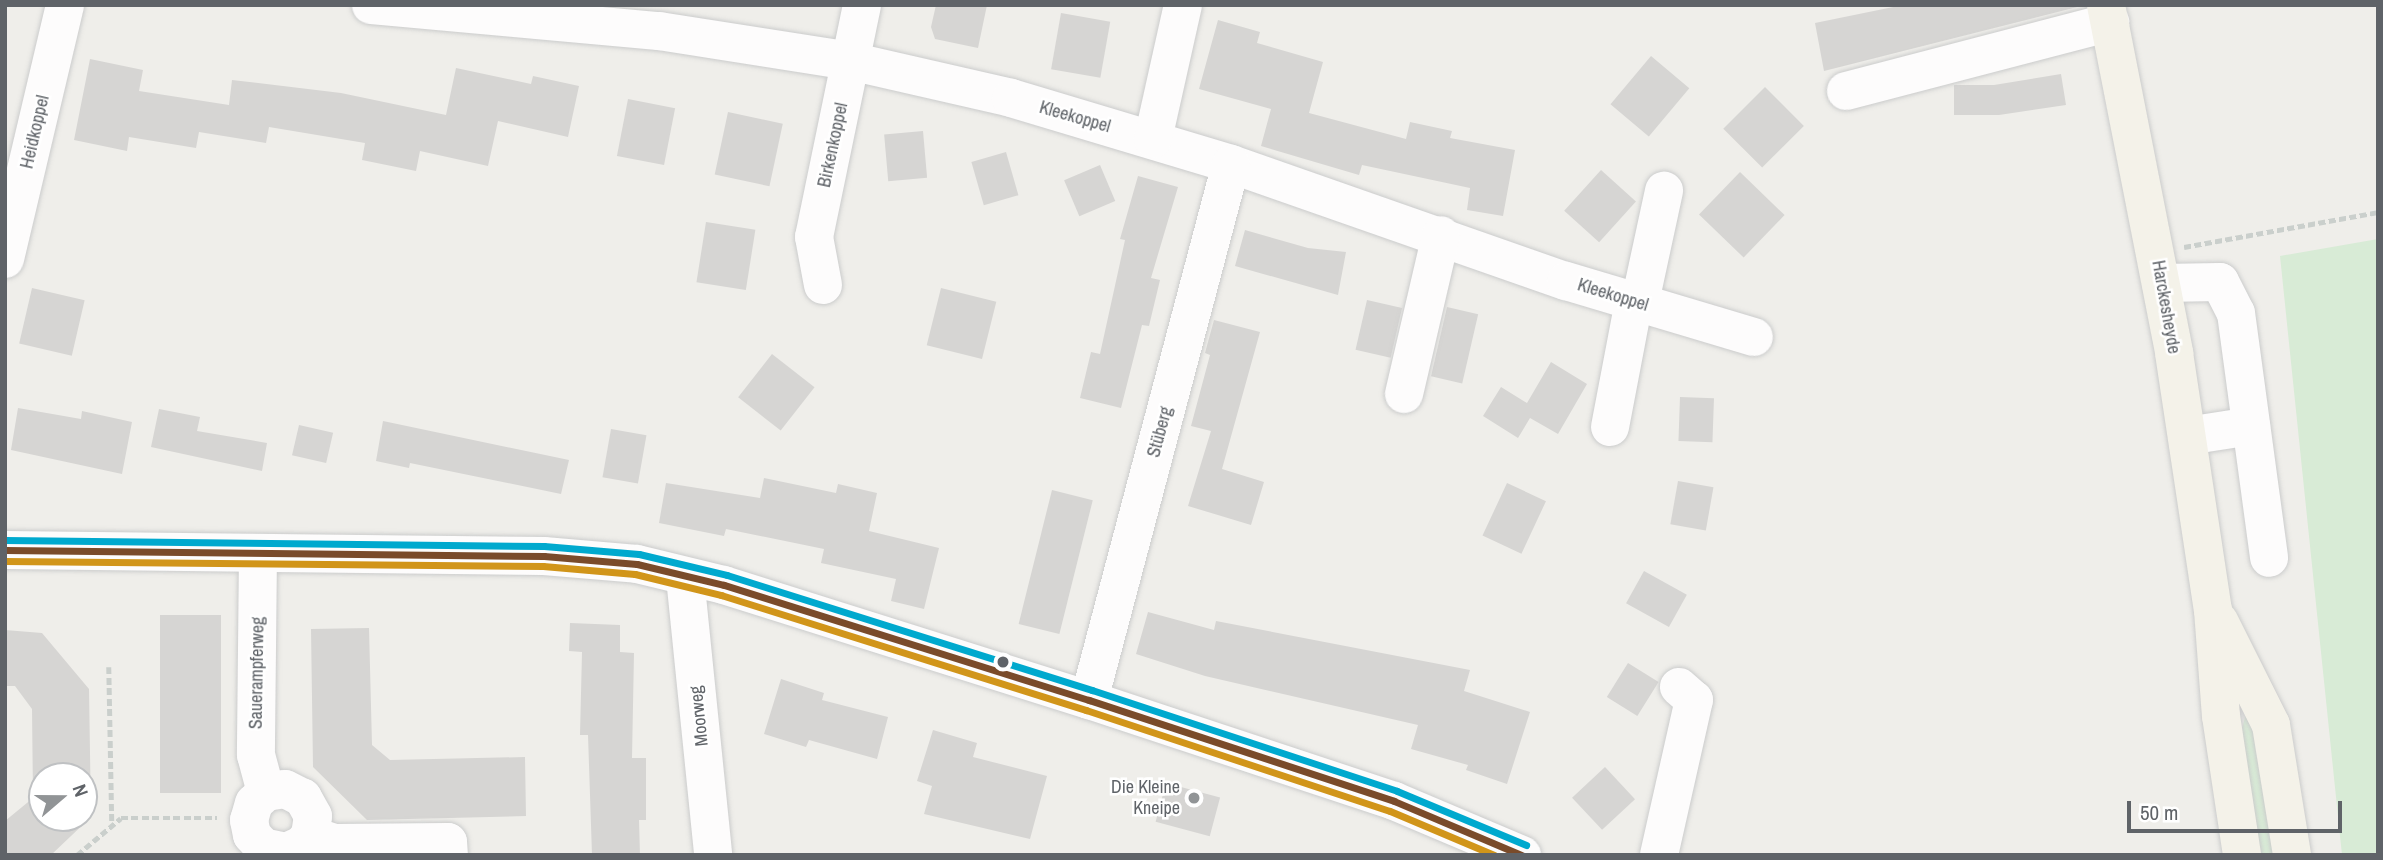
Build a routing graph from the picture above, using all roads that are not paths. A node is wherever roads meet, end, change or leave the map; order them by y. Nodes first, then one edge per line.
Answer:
1 (65, 5) edge
2 (371, 5) edge
3 (862, 5) edge
4 (1183, 5) edge
5 (2108, 14) edge
6 (850, 61) junction
7 (1846, 91) dead end
8 (1153, 139) junction
9 (1231, 164) junction
10 (1664, 191) dead end
11 (1441, 235) junction
12 (5, 260) edge
13 (2159, 269) junction
14 (823, 285) dead end
15 (1637, 302) junction
16 (1754, 337) dead end
17 (1404, 394) dead end
18 (2251, 426) junction
19 (1610, 427) dead end
20 (2187, 436) junction
21 (5, 550) edge
22 (258, 553) junction
23 (2269, 558) dead end
24 (685, 577) junction
25 (2213, 610) junction
26 (1679, 687) dead end
27 (1089, 700) junction
28 (449, 855) edge
29 (713, 855) edge
30 (1522, 855) edge
31 (1660, 855) edge
32 (2242, 855) edge
33 (2291, 855) edge

1 - 12 street, Heidkoppel
2 - 6 street, Kleekoppel
3 - 6 street, Birkenkoppel
4 - 8 street
5 - 7 street
5 - 13 main road, Harckesheyde
6 - 8 street, Kleekoppel
6 - 14 street, Birkenkoppel
8 - 9 street, Kleekoppel
9 - 11 street, Kleekoppel
9 - 27 street, Stüberg
10 - 15 street
11 - 15 street, Kleekoppel
11 - 17 street
13 - 18 street
13 - 20 main road, Harckesheyde
15 - 16 street, Kleekoppel
15 - 19 street
18 - 20 street
18 - 23 street
20 - 25 main road, Harckesheyde
21 - 22 street
22 - 24 street
22 - 28 street, Sauerampferweg
24 - 27 street
24 - 29 street, Moorweg
25 - 32 main road, Harckesheyde
25 - 33 main road, Harckesheyde
26 - 31 street
27 - 30 street

